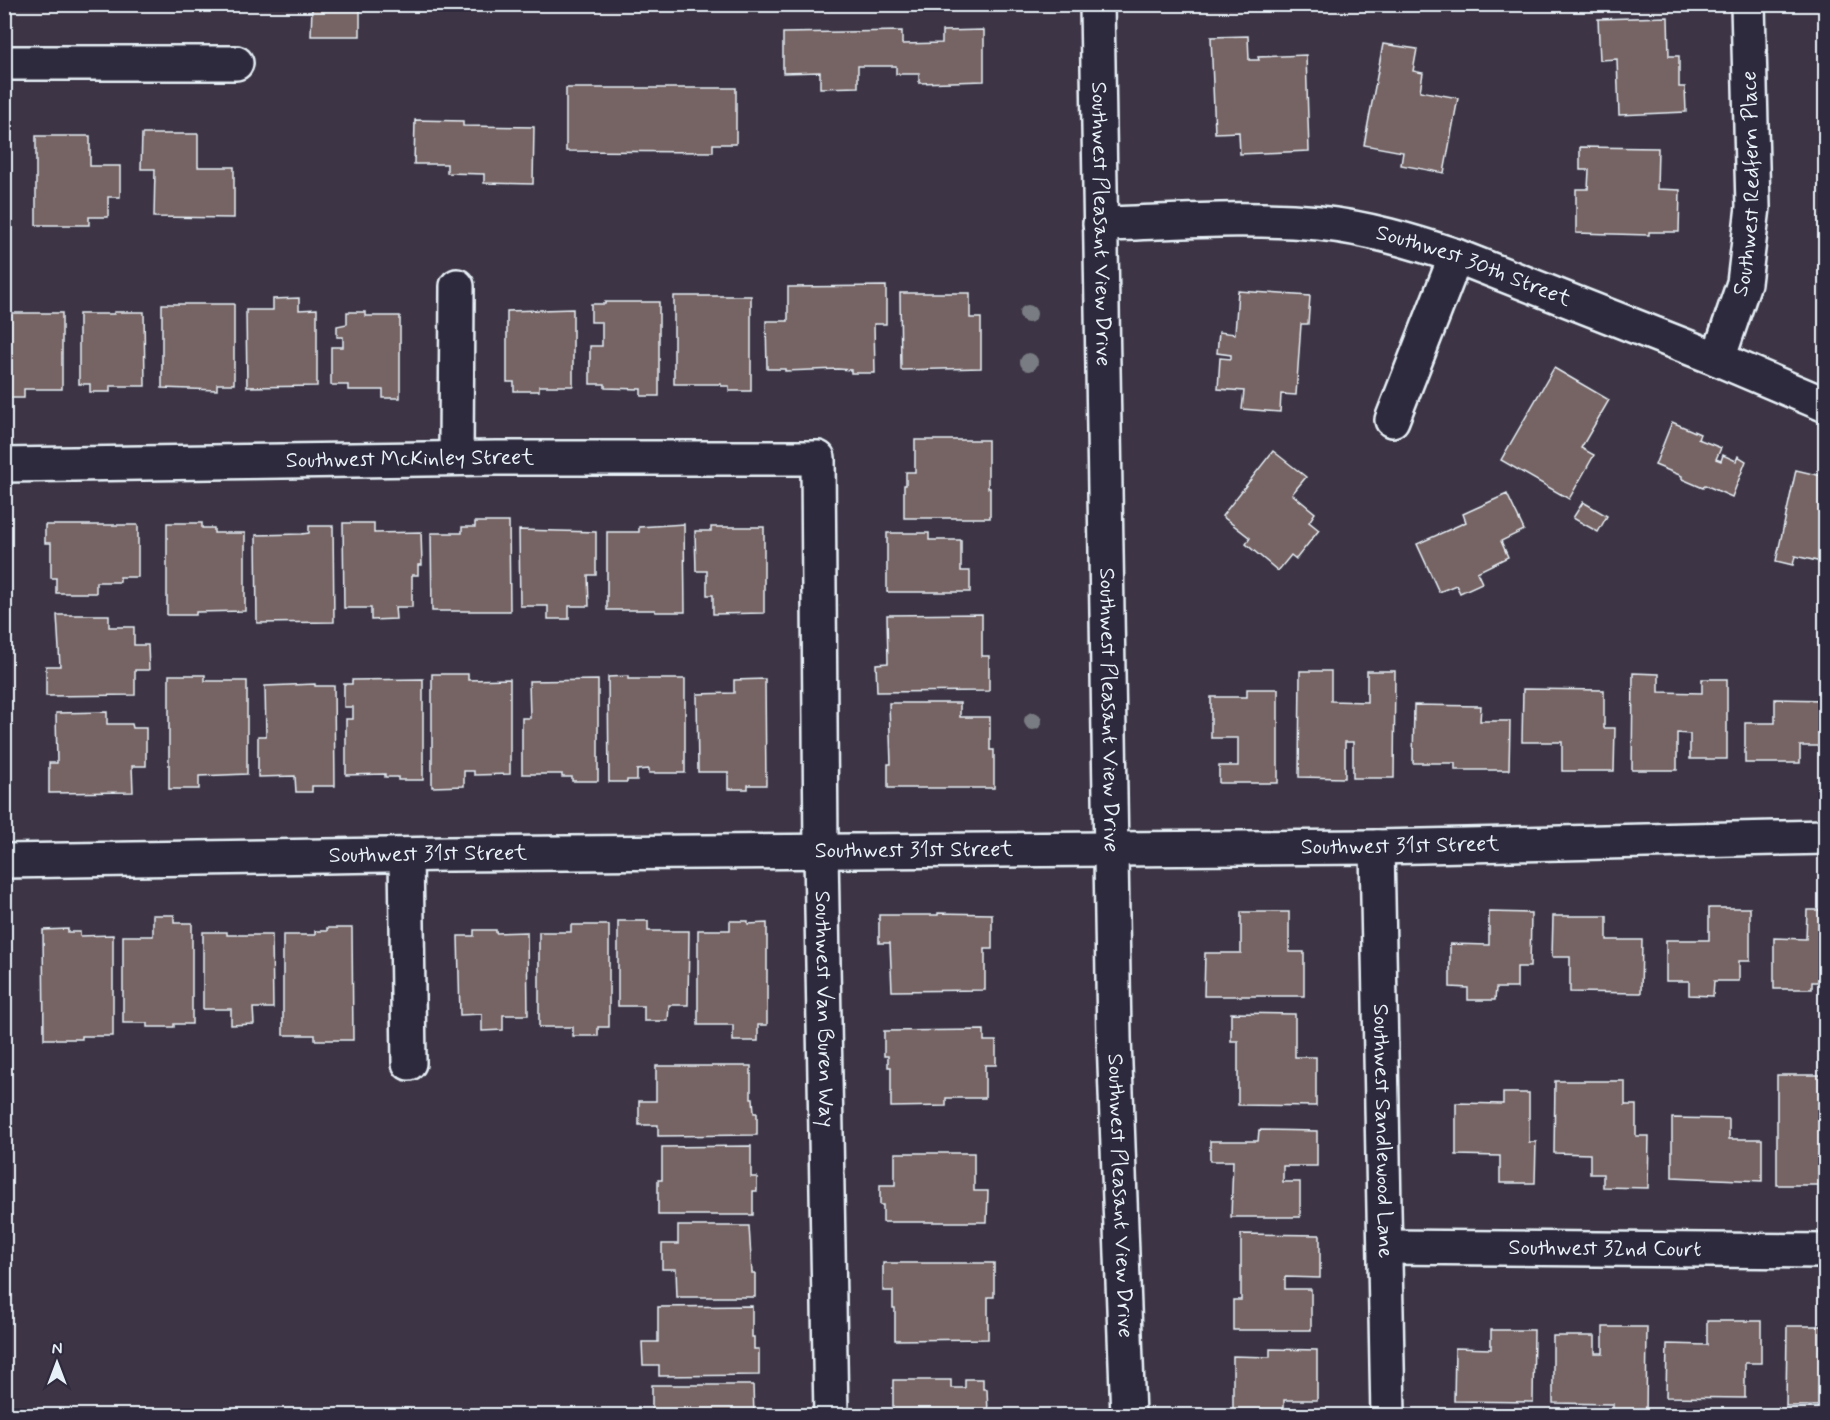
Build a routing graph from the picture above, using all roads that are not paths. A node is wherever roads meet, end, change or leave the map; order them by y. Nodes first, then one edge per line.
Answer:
1 (1097, 4) edge
2 (1748, 4) edge
3 (4, 63) edge
4 (236, 63) dead end
5 (1100, 224) junction
6 (1456, 256) junction
7 (457, 286) dead end
8 (1718, 359) junction
9 (1826, 405) edge
10 (1392, 420) dead end
11 (456, 458) junction
12 (818, 458) joint
13 (4, 465) edge
14 (1826, 837) edge
15 (1377, 847) junction
16 (1110, 849) junction
17 (821, 852) junction
18 (406, 855) junction
19 (4, 861) edge
20 (409, 1063) dead end
21 (1385, 1247) junction
22 (1826, 1251) edge
23 (831, 1416) edge
24 (1128, 1416) edge
25 (1388, 1416) edge

1 - 5 street, Southwest Pleasant View Drive
2 - 8 street, Southwest Redfern Place
3 - 4 street
5 - 6 street, Southwest 30th Street
5 - 16 street, Southwest Pleasant View Drive
6 - 8 street, Southwest 30th Street
6 - 10 street
7 - 11 street
8 - 9 street, Southwest 30th Street
11 - 12 street, Southwest McKinley Street
11 - 13 street, Southwest McKinley Street
12 - 17 street, Southwest Van Buren Way
14 - 15 street, Southwest 31st Street
15 - 16 street, Southwest 31st Street
15 - 21 street, Southwest Sandlewood Lane
16 - 17 street, Southwest 31st Street
16 - 24 street, Southwest Pleasant View Drive
17 - 18 street, Southwest 31st Street
17 - 23 street, Southwest Van Buren Way
18 - 19 street, Southwest 31st Street
18 - 20 street
21 - 22 street, Southwest 32nd Court
21 - 25 street, Southwest Sandlewood Lane

